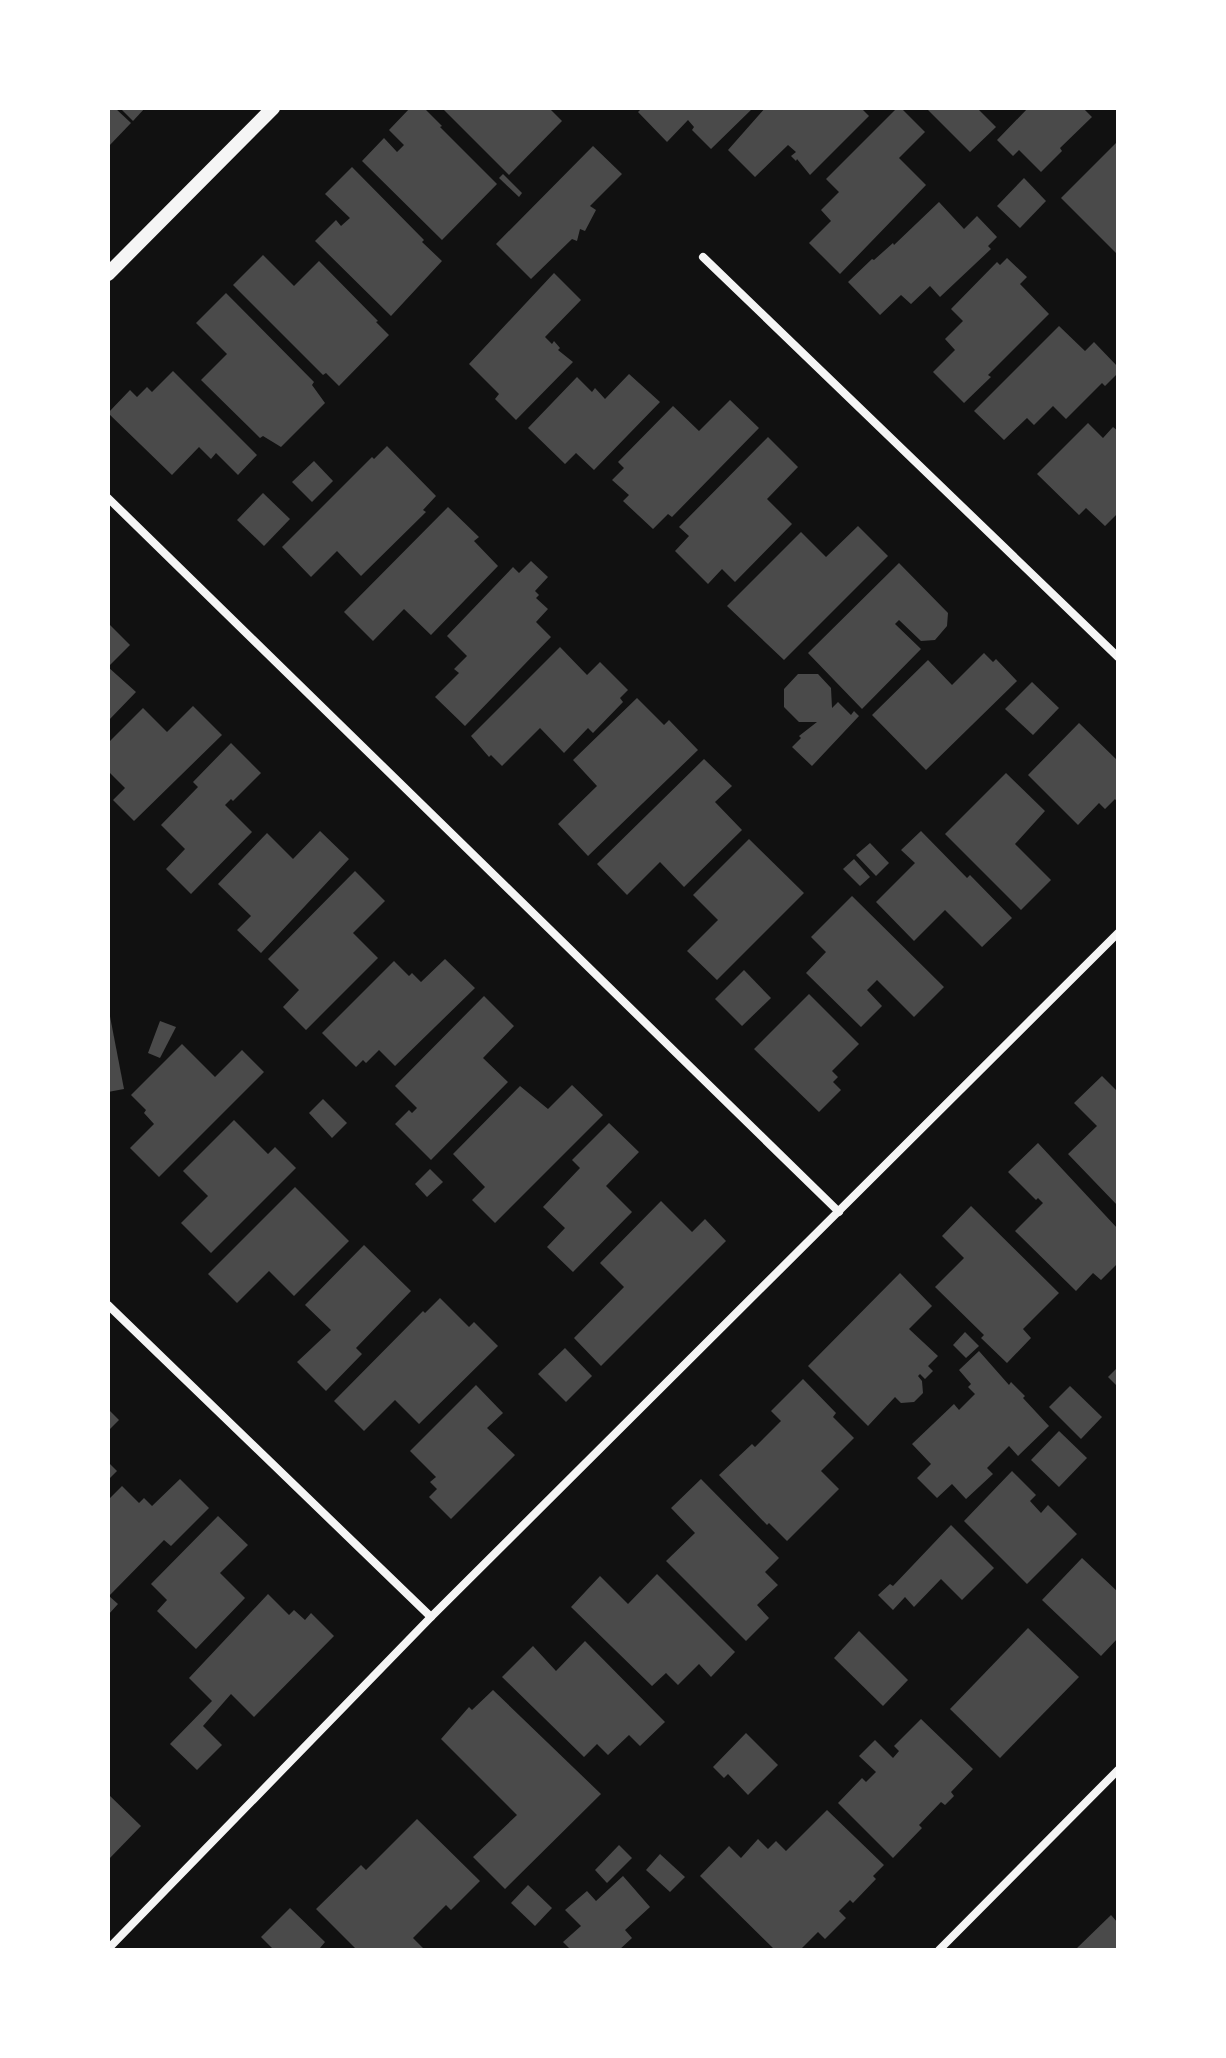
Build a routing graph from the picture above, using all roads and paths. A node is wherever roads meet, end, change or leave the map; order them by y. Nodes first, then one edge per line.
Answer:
1 (273, 108) edge
2 (703, 257) dead end
3 (108, 274) edge
4 (108, 498) edge
5 (1118, 657) edge
6 (1118, 933) edge
7 (839, 1212) junction
8 (108, 1305) edge
9 (431, 1617) junction
10 (1118, 1770) edge
11 (108, 1949) edge
12 (939, 1950) edge

1 - 3 street
2 - 5 street
4 - 7 street
6 - 7 street
7 - 9 street
8 - 9 street
9 - 11 street
10 - 12 street

